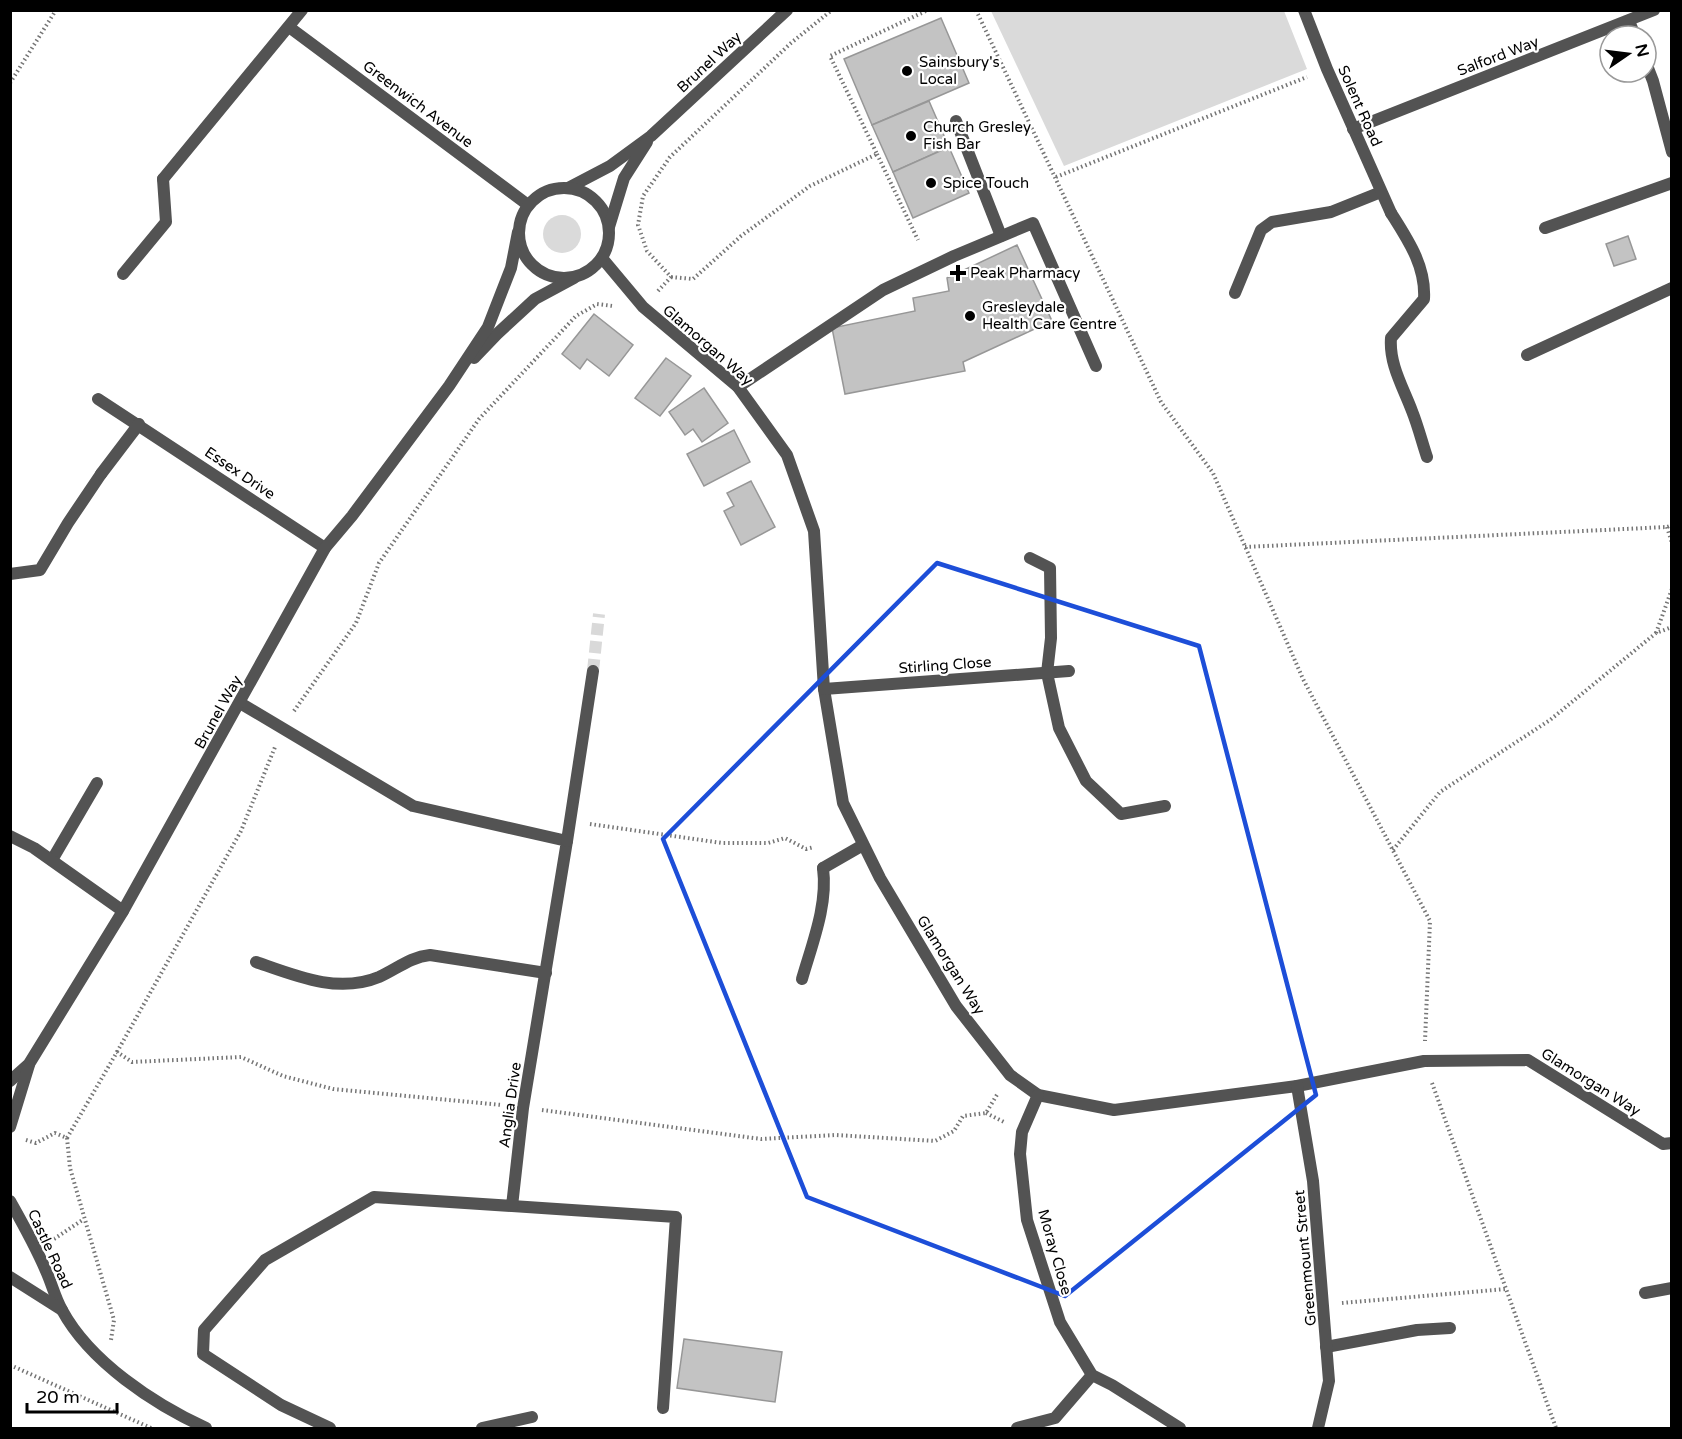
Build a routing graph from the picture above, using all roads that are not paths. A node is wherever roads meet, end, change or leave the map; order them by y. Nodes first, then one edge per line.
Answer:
1 (302, 10) edge
2 (787, 10) edge
3 (1304, 10) edge
4 (1654, 10) edge
5 (1629, 21) junction
6 (1630, 24) edge
7 (290, 27) junction
8 (1654, 84) edge
9 (956, 121) dead end
10 (1353, 129) junction
11 (651, 136) junction
12 (1671, 152) edge
13 (1671, 183) edge
14 (568, 188) junction
15 (1381, 192) junction
16 (528, 205) junction
17 (1545, 228) dead end
18 (609, 229) junction
19 (518, 232) junction
20 (1001, 236) junction
21 (602, 258) junction
22 (123, 274) dead end
23 (579, 276) junction
24 (1671, 288) edge
25 (1235, 293) dead end
26 (1527, 356) dead end
27 (1096, 366) dead end
28 (449, 386) junction
29 (738, 387) junction
30 (98, 399) dead end
31 (139, 424) junction
32 (1427, 457) dead end
33 (325, 548) junction
34 (1030, 558) dead end
35 (10, 574) edge
36 (593, 671) tunnel mouth
37 (1069, 671) dead end
38 (1047, 673) junction
39 (824, 689) junction
40 (240, 703) junction
41 (97, 783) dead end
42 (1165, 806) dead end
43 (10, 836) edge
44 (567, 841) junction
45 (863, 845) junction
46 (52, 860) junction
47 (123, 911) junction
48 (256, 962) dead end
49 (546, 973) junction
50 (802, 979) dead end
51 (29, 1064) junction
52 (10, 1081) edge
53 (1297, 1086) junction
54 (1038, 1095) junction
55 (10, 1127) edge
56 (1671, 1143) edge
57 (10, 1201) edge
58 (512, 1206) junction
59 (10, 1277) edge
60 (1671, 1288) edge
61 (1645, 1293) dead end
62 (62, 1310) junction
63 (1450, 1328) dead end
64 (1326, 1347) junction
65 (1092, 1376) junction
66 (663, 1408) dead end
67 (532, 1417) dead end
68 (206, 1428) edge
69 (330, 1428) edge
70 (482, 1428) edge
71 (1017, 1428) edge
72 (1180, 1428) edge
73 (1318, 1428) edge

1 - 7 street
2 - 11 street, Brunel Way
3 - 10 street, Solent Road
4 - 5 street, Salford Way
5 - 6 street
5 - 10 street, Salford Way
7 - 16 street, Greenwich Avenue
7 - 22 street
8 - 12 street
9 - 20 street
10 - 15 street, Solent Road
11 - 14 street, Brunel Way
11 - 18 street, Brunel Way
13 - 17 street
14 - 16 street
14 - 18 street
15 - 25 street
15 - 32 street, Solent Road
16 - 19 street
18 - 21 street
19 - 23 street
19 - 28 street, Brunel Way
20 - 27 street
20 - 29 street
21 - 23 street
21 - 29 street, Glamorgan Way
23 - 28 street, Brunel Way
24 - 26 street
28 - 33 street, Brunel Way
29 - 39 street, Glamorgan Way
30 - 31 street, Essex Drive
31 - 33 street, Essex Drive
31 - 35 street
33 - 40 street, Brunel Way
34 - 38 street
36 - 44 street, Anglia Drive
37 - 38 street, Stirling Close
38 - 39 street, Stirling Close
38 - 42 street
39 - 45 street, Glamorgan Way
40 - 44 street
40 - 47 street, Brunel Way
41 - 46 street
43 - 46 street
44 - 49 street, Anglia Drive
45 - 50 street
45 - 54 street, Glamorgan Way
46 - 47 street
47 - 51 street, Brunel Way
48 - 49 street
49 - 58 street, Anglia Drive
51 - 52 street, Brunel Way
51 - 55 street, Brunel Way
53 - 54 street, Glamorgan Way
53 - 56 street, Glamorgan Way
53 - 64 street, Greenmount Street
54 - 65 street, Moray Close
57 - 62 street, Castle Road
58 - 66 street
58 - 69 street
59 - 62 street, Castle Road
60 - 61 street
62 - 68 street, Castle Road
63 - 64 street
64 - 73 street, Greenmount Street
65 - 71 street
65 - 72 street
67 - 70 street

